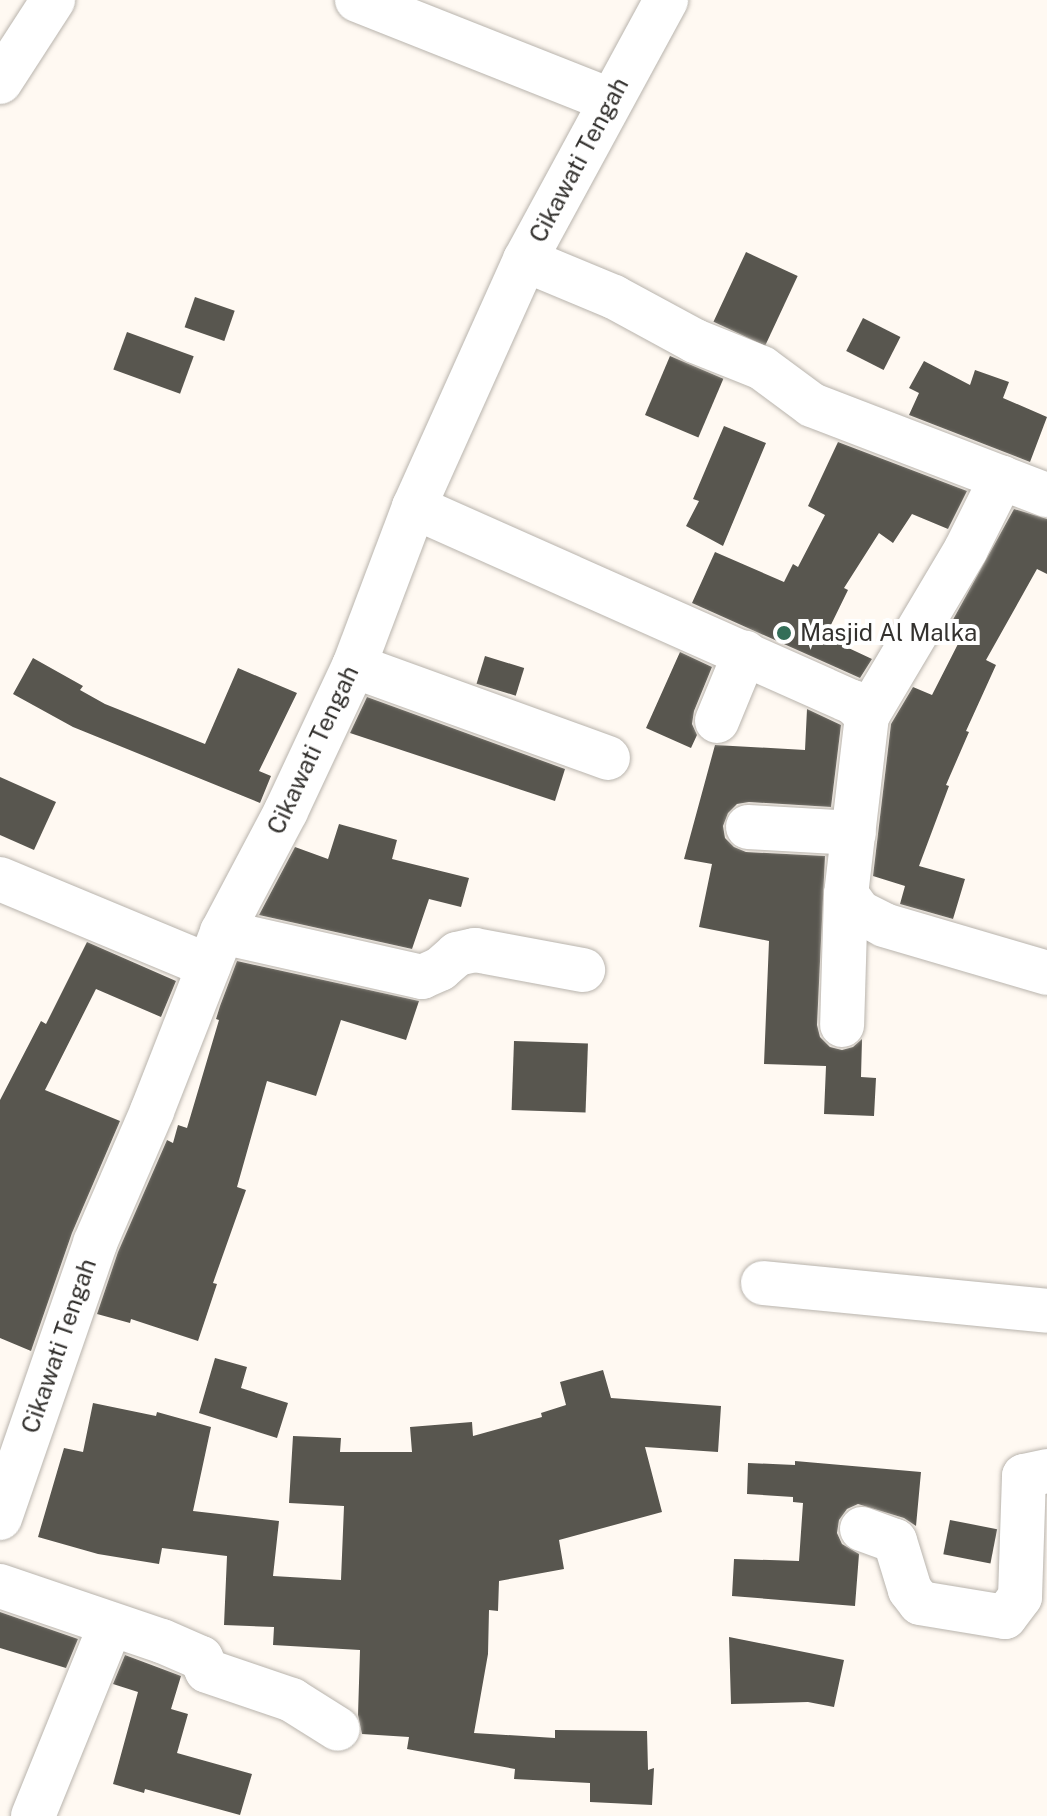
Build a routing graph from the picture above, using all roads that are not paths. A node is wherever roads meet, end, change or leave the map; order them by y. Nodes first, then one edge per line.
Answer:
1 (53, 0) edge
2 (357, 0) edge
3 (666, 0) edge
4 (0, 82) edge
5 (610, 100) junction
6 (525, 260) junction
7 (1002, 477) junction
8 (1047, 495) edge
9 (414, 507) junction
10 (745, 653) junction
11 (354, 666) junction
12 (867, 716) junction
13 (717, 721) dead end
14 (608, 758) dead end
15 (748, 827) dead end
16 (854, 833) junction
17 (0, 879) edge
18 (846, 894) junction
19 (216, 949) junction
20 (583, 970) dead end
21 (1047, 973) edge
22 (842, 1025) dead end
23 (763, 1283) dead end
24 (1047, 1311) edge
25 (1047, 1471) edge
26 (0, 1518) edge
27 (862, 1529) dead end
28 (0, 1586) edge
29 (110, 1626) junction
30 (338, 1729) dead end
31 (33, 1816) edge

1 - 4 street
2 - 5 street
3 - 5 street, Cikawati Tengah
5 - 6 street, Cikawati Tengah
6 - 7 street
6 - 9 street, Cikawati Tengah
7 - 8 street
7 - 12 street
9 - 10 street
9 - 11 street, Cikawati Tengah
10 - 12 street
10 - 13 street
11 - 14 street
11 - 19 street, Cikawati Tengah
12 - 16 street
15 - 16 street
16 - 18 street
17 - 19 street
18 - 21 street
18 - 22 street
19 - 20 street
19 - 26 street, Cikawati Tengah
23 - 24 street
25 - 27 street
28 - 29 street
29 - 30 street
29 - 31 street

